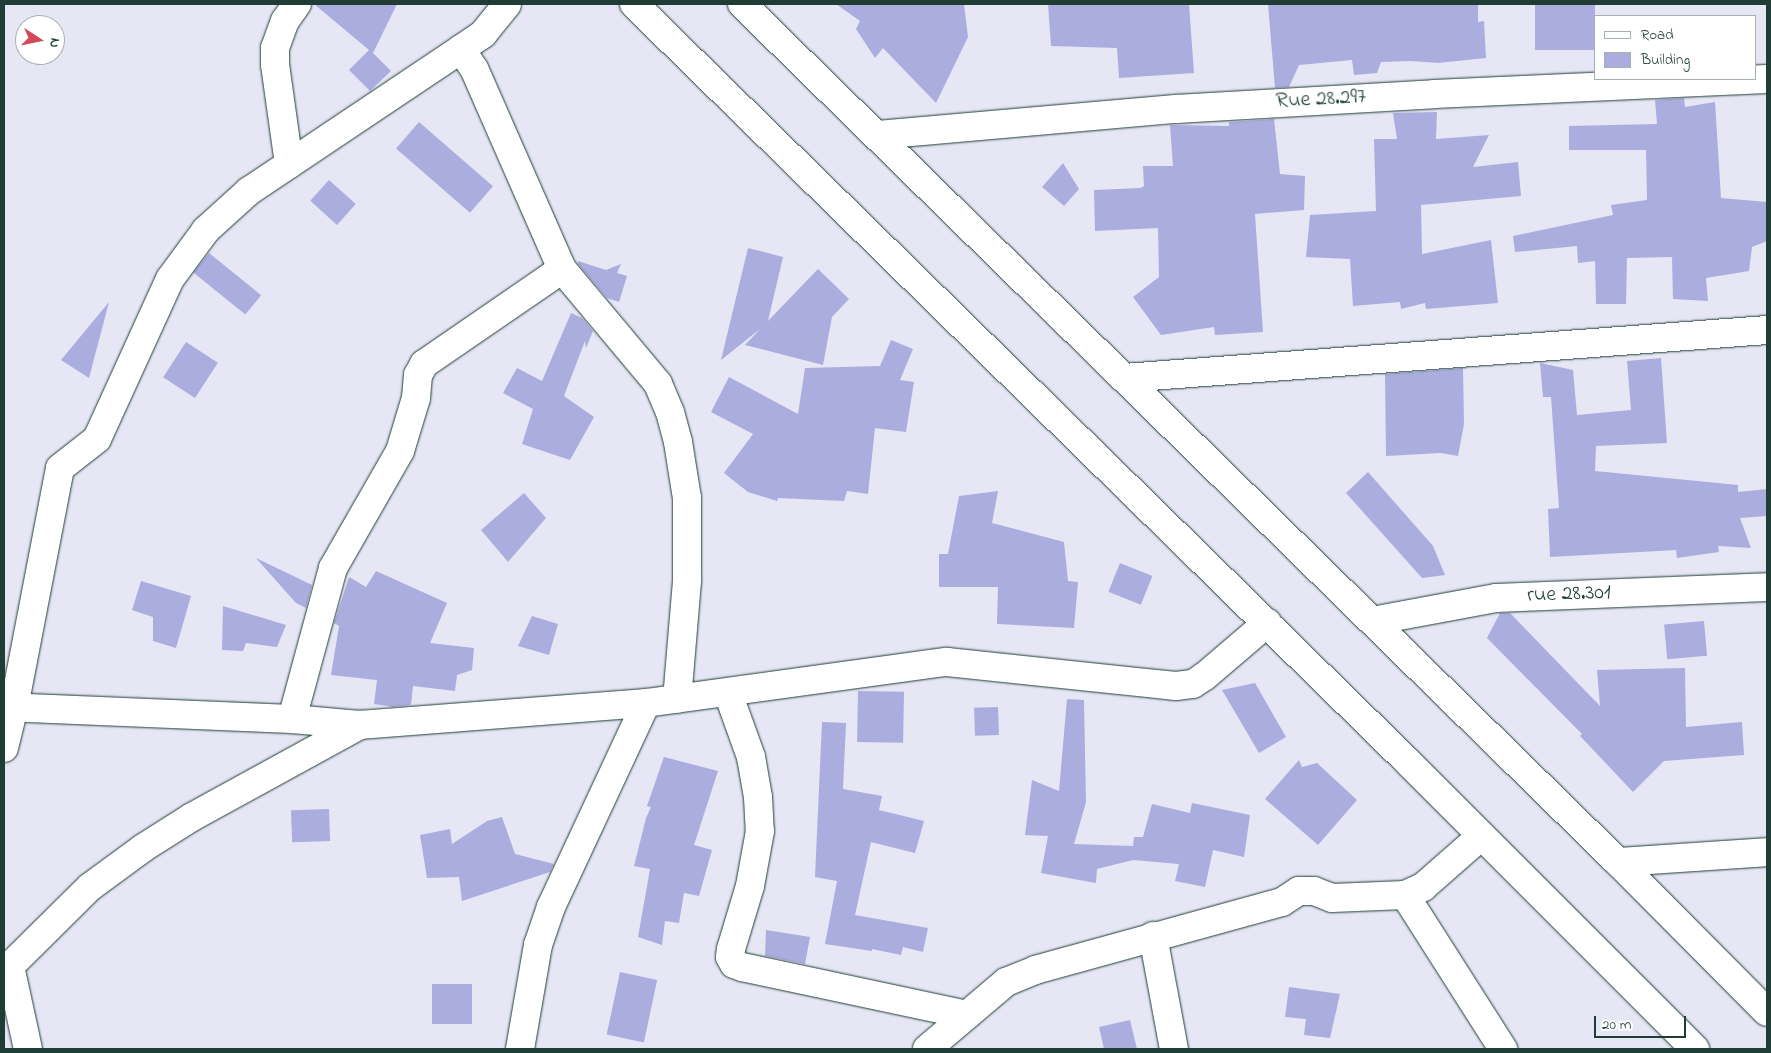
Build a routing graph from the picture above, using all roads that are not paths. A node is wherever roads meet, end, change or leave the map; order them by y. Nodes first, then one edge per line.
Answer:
1 (297, 4) edge
2 (507, 4) edge
3 (634, 4) edge
4 (742, 4) edge
5 (461, 49) junction
6 (1745, 80) edge
7 (876, 135) junction
8 (288, 164) junction
9 (562, 269) junction
10 (1767, 330) edge
11 (1124, 378) junction
12 (1767, 587) edge
13 (1372, 621) junction
14 (1266, 623) junction
15 (728, 693) junction
16 (677, 699) junction
17 (646, 703) junction
18 (9, 707) edge
19 (292, 719) junction
20 (360, 725) junction
21 (4, 748) edge
22 (1481, 836) junction
23 (1767, 852) edge
24 (1618, 862) junction
25 (1405, 894) junction
26 (1153, 936) junction
27 (7, 969) edge
28 (1767, 1012) edge
29 (967, 1016) junction
30 (28, 1049) edge
31 (520, 1049) edge
32 (927, 1049) edge
33 (1174, 1049) edge
34 (1503, 1049) edge
35 (1695, 1049) edge

1 - 8 street
2 - 5 street
3 - 14 street
4 - 7 street
5 - 8 street
5 - 9 street
6 - 7 street, Rue 28.297
7 - 11 street
8 - 18 street
9 - 16 street
9 - 19 street
10 - 11 street
11 - 13 street
12 - 13 street, rue 28.301
13 - 24 street
14 - 15 street
14 - 22 street
15 - 16 street
15 - 29 street
16 - 17 street
17 - 20 street
17 - 31 street
18 - 19 street
18 - 21 street
19 - 20 street
20 - 27 street
22 - 25 street
22 - 35 street
23 - 24 street
24 - 28 street
25 - 26 street
25 - 34 street
26 - 29 street
26 - 33 street
27 - 30 street
29 - 32 street

